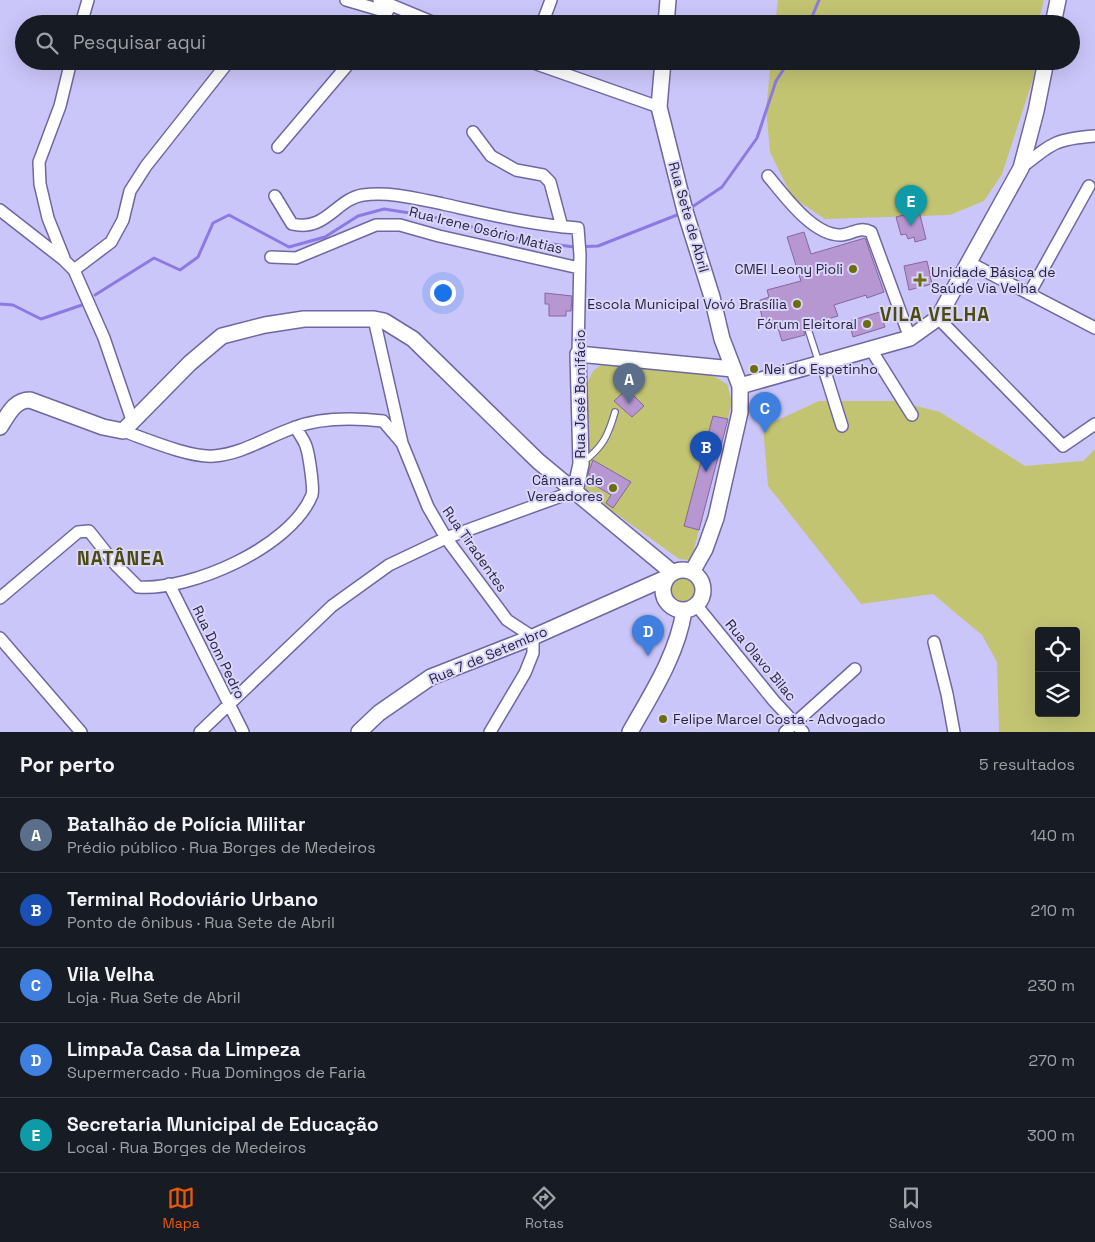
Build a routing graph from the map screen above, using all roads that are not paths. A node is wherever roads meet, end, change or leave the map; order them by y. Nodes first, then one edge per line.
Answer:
1 (88, 0) edge
2 (346, 0) edge
3 (379, 0) edge
4 (551, 0) edge
5 (668, 0) edge
6 (1058, 0) edge
7 (391, 6) edge
8 (84, 15) edge
9 (414, 15) edge
10 (545, 15) edge
11 (667, 15) edge
12 (1056, 15) edge
13 (70, 70) edge
14 (222, 70) edge
15 (343, 70) edge
16 (554, 70) edge
17 (662, 70) edge
18 (1044, 70) edge
19 (659, 107) junction
20 (473, 132) dead end
21 (1095, 136) edge
22 (278, 147) dead end
23 (1022, 168) junction
24 (768, 176) dead end
25 (1089, 186) dead end
26 (275, 196) dead end
27 (0, 210) edge
28 (562, 227) junction
29 (271, 257) dead end
30 (64, 260) junction
31 (970, 263) junction
32 (579, 268) junction
33 (74, 270) junction
34 (1029, 294) junction
35 (938, 318) junction
36 (374, 319) junction
37 (1095, 328) edge
38 (808, 330) dead end
39 (910, 338) junction
40 (870, 348) junction
41 (578, 354) junction
42 (820, 363) junction
43 (733, 369) junction
44 (740, 386) junction
45 (615, 412) dead end
46 (912, 414) dead end
47 (1095, 424) edge
48 (127, 426) junction
49 (842, 426) dead end
50 (0, 427) edge
51 (295, 427) junction
52 (402, 443) junction
53 (581, 464) junction
54 (575, 491) junction
55 (446, 538) junction
56 (692, 572) junction
57 (671, 575) junction
58 (169, 584) junction
59 (663, 595) junction
60 (628, 596) junction
61 (0, 598) edge
62 (690, 608) junction
63 (533, 637) junction
64 (0, 638) edge
65 (934, 642) dead end
66 (855, 669) dead end
67 (228, 705) junction
68 (795, 723) junction
69 (81, 732) edge
70 (200, 732) edge
71 (243, 732) edge
72 (359, 732) edge
73 (490, 732) edge
74 (630, 732) edge
75 (785, 732) edge
76 (803, 732) edge
77 (954, 732) edge

1 - 8 street
2 - 7 street
3 - 7 street
4 - 10 street
5 - 11 street
6 - 12 street
7 - 9 street
13 - 30 street
14 - 33 street
15 - 22 street
16 - 19 street
17 - 19 street, Rua Sete de Abril
18 - 23 street
19 - 43 street, Rua Sete de Abril
20 - 28 street
21 - 23 street
23 - 31 street
24 - 39 street
25 - 34 street
26 - 28 street
27 - 30 street
28 - 32 street, Rua José Bonifácio
29 - 32 street, Rua Irene Osório Matias
30 - 33 street
31 - 34 street
31 - 35 street
32 - 41 street, Rua José Bonifácio
33 - 48 street
34 - 37 street
35 - 39 street
35 - 47 street
36 - 48 street
36 - 52 street, Rua Tiradentes
36 - 54 street
38 - 42 lane
39 - 40 street
40 - 42 street
40 - 46 street
41 - 43 street
41 - 53 street, Rua José Bonifácio
42 - 44 street
42 - 49 street
43 - 44 street, Rua Sete de Abril
44 - 56 street, Rua Sete de Abril
45 - 53 lane
48 - 50 street
48 - 51 street
51 - 52 street
51 - 58 street
52 - 55 street, Rua Tiradentes
53 - 54 street, Rua José Bonifácio
54 - 55 street
54 - 57 street
55 - 63 street, Rua Tiradentes
55 - 67 street
56 - 57 street
56 - 62 street
57 - 59 street
57 - 60 street, Rua 7 de Setembro
58 - 61 street
58 - 67 street, Rua Dom Pedro
59 - 60 street, Rua 7 de Setembro
59 - 62 street
60 - 63 street, Rua 7 de Setembro
62 - 68 street, Rua Olavo Bilac
62 - 74 street
63 - 72 street, Rua 7 de Setembro
63 - 73 street
64 - 69 street
65 - 77 street
66 - 68 street
67 - 70 street
67 - 71 street, Rua Dom Pedro
68 - 75 street
68 - 76 street, Rua Olavo Bilac

